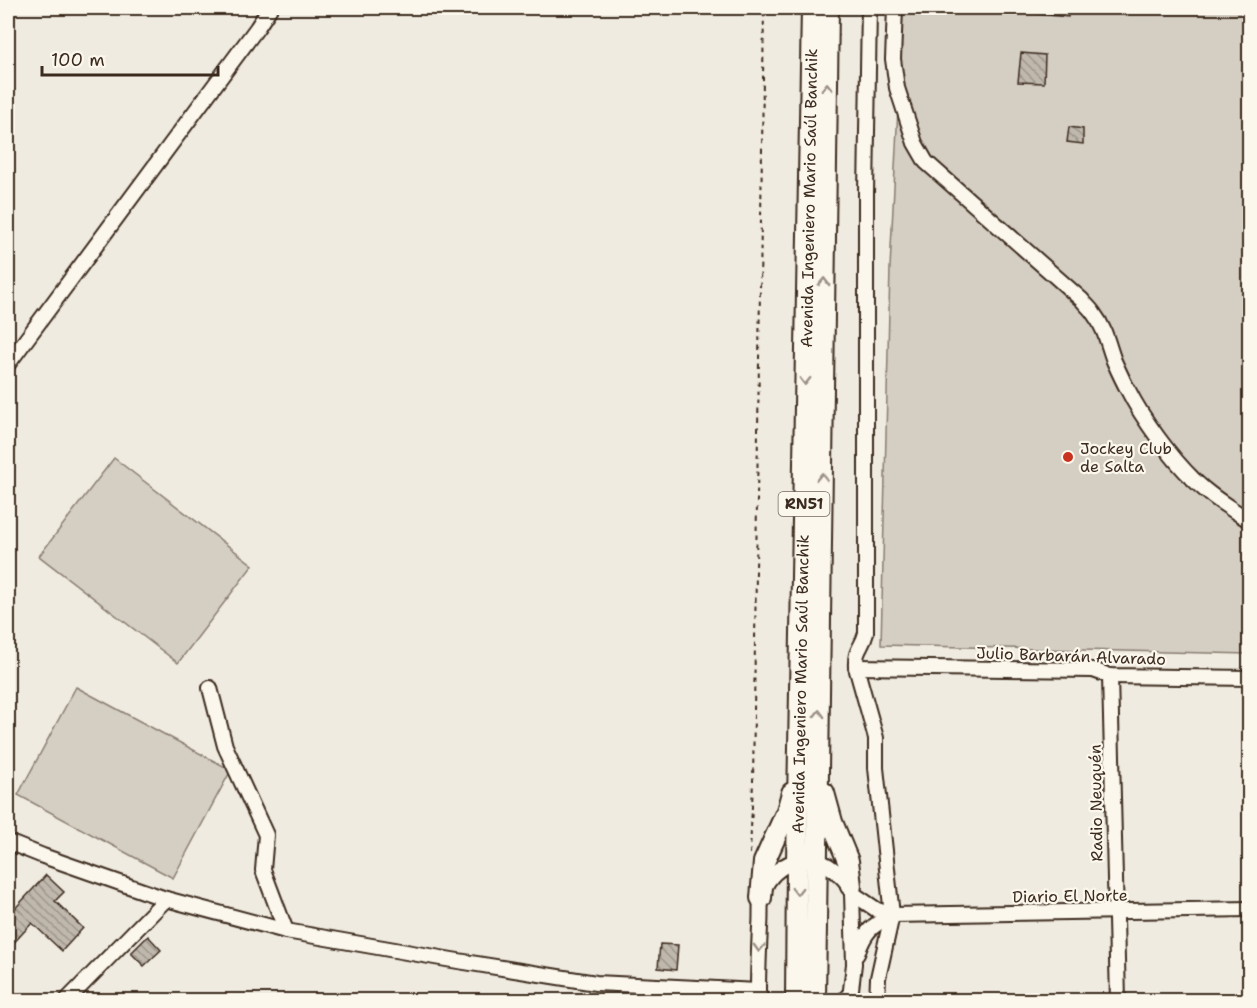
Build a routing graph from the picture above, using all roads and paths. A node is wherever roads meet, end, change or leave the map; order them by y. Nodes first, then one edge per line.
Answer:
1 (270, 8) edge
2 (764, 8) edge
3 (812, 8) edge
4 (828, 8) edge
5 (869, 8) edge
6 (895, 8) edge
7 (8, 364) edge
8 (1250, 521) edge
9 (856, 666) junction
10 (1110, 676) junction
11 (1250, 678) edge
12 (210, 688) dead end
13 (800, 764) junction
14 (819, 773) junction
15 (8, 842) edge
16 (750, 861) dead end
17 (797, 861) junction
18 (817, 861) junction
19 (851, 890) junction
20 (761, 898) junction
21 (166, 899) junction
22 (1250, 909) edge
23 (1115, 912) junction
24 (892, 915) junction
25 (286, 931) junction
26 (854, 964) junction
27 (758, 997) edge
28 (67, 1000) edge
29 (796, 1000) edge
30 (814, 1000) edge
31 (849, 1000) edge
32 (877, 1000) edge
33 (1118, 1000) edge

1 - 7 street
2 - 16 path
3 -> 13 highway, Avenida Ingeniero Mario Saúl Banchik / RN51
14 -> 4 highway, Avenida Ingeniero Mario Saúl Banchik / RN51
5 - 9 street
6 - 8 street
9 - 10 street, Julio Barbarán Alvarado
9 - 24 street
10 - 11 street, Julio Barbarán Alvarado
10 - 23 street, Radio Neuquén
12 - 25 street
13 - 17 highway, Avenida Ingeniero Mario Saúl Banchik / RN51
13 - 20 highway
14 - 18 highway, Avenida Ingeniero Mario Saúl Banchik / RN51
14 - 19 highway
15 - 21 street
17 - 18 street
17 - 20 street
17 -> 29 highway, Avenida Ingeniero Mario Saúl Banchik / RN51
18 - 19 street
18 - 30 highway, Avenida Ingeniero Mario Saúl Banchik / RN51
19 - 24 street
19 - 26 street
20 -> 27 street
21 - 25 street
21 - 28 street
22 - 23 street, Diario El Norte
23 - 24 street, Diario El Norte
23 - 33 street, Radio Neuquén
24 - 26 street
24 - 32 street
25 - 27 street
26 - 31 street

